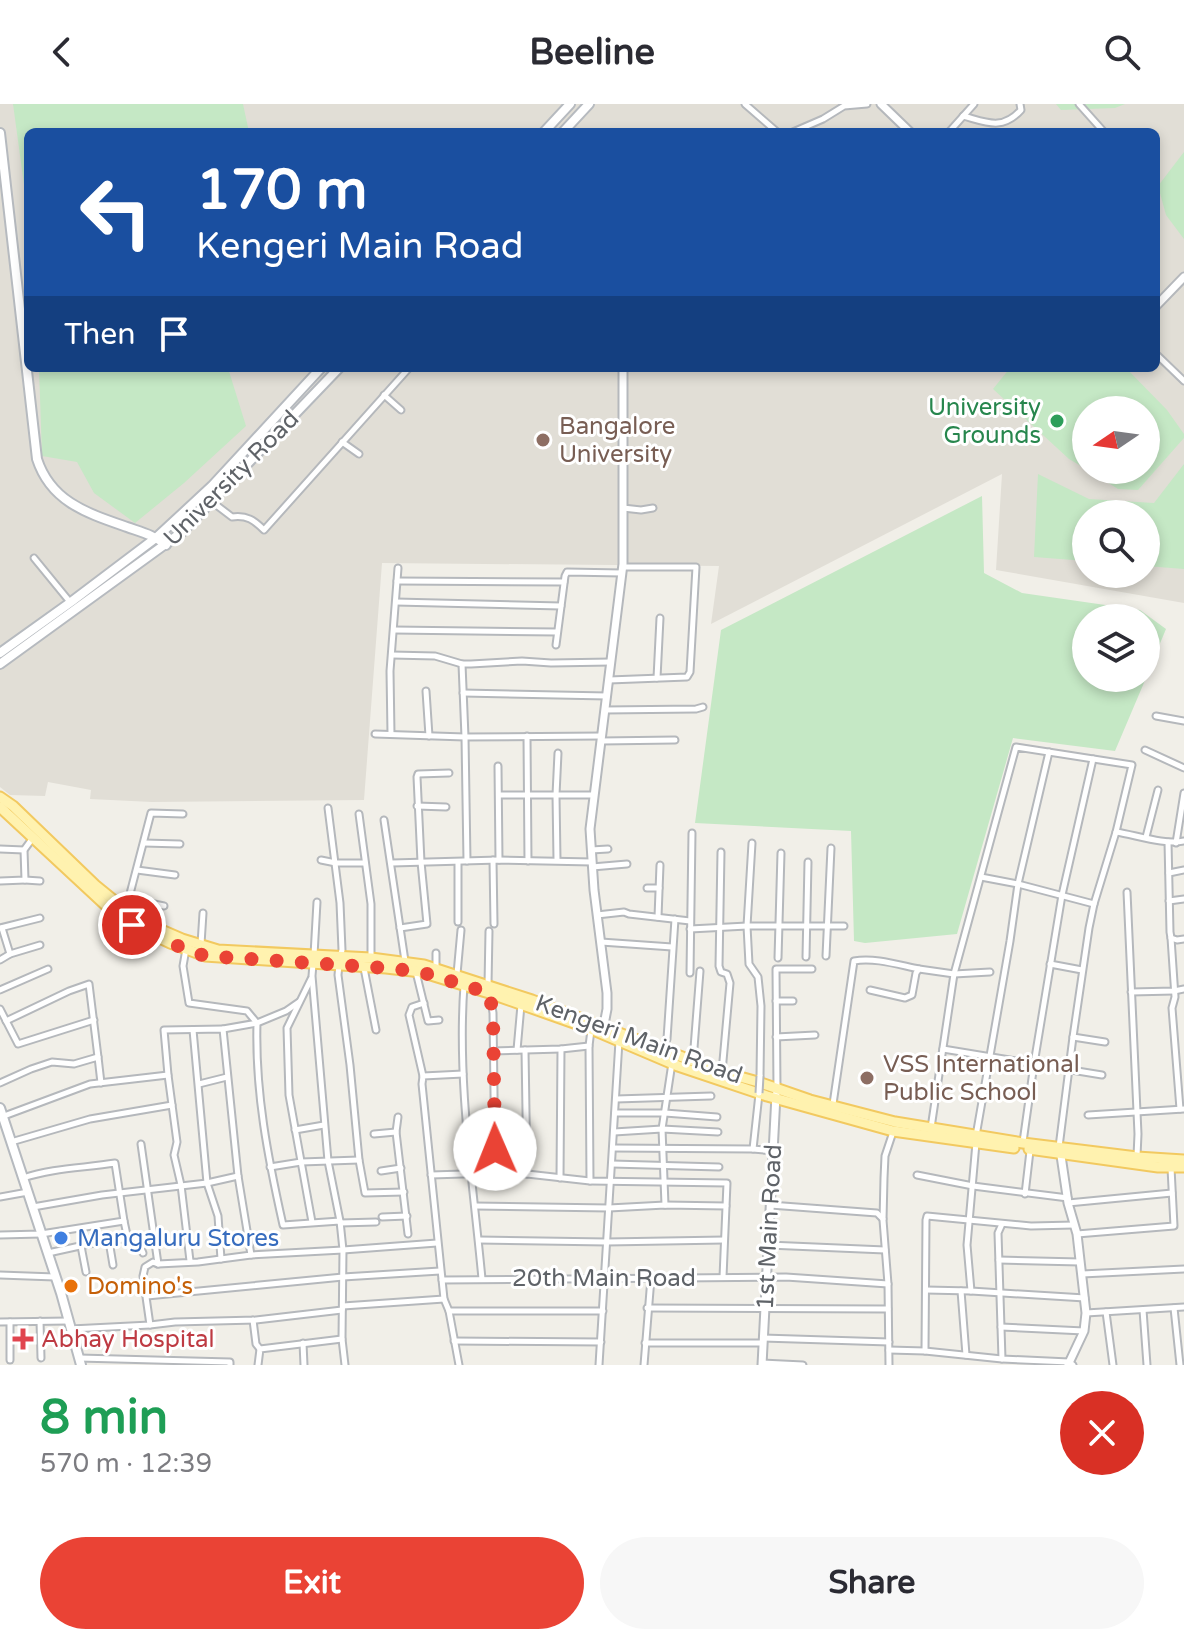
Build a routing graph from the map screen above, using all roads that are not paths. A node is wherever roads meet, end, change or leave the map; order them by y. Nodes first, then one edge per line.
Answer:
1 (570, 104) edge
2 (589, 104) edge
3 (745, 104) edge
4 (867, 104) edge
5 (881, 104) edge
6 (974, 104) edge
7 (1020, 104) edge
8 (1079, 104) edge
9 (963, 116) junction
10 (548, 128) edge
11 (567, 128) edge
12 (772, 128) edge
13 (802, 128) edge
14 (906, 128) edge
15 (952, 128) edge
16 (1100, 128) edge
17 (0, 133) edge
18 (1184, 277) edge
19 (1160, 302) edge
20 (24, 344) edge
21 (1160, 358) edge
22 (27, 372) edge
23 (317, 372) edge
24 (335, 372) edge
25 (405, 372) edge
26 (623, 372) edge
27 (1184, 381) edge
28 (384, 395) junction
29 (401, 410) dead end
30 (342, 442) junction
31 (359, 454) dead end
32 (211, 501) junction
33 (623, 508) junction
34 (653, 508) dead end
35 (157, 537) junction
36 (166, 545) junction
37 (34, 558) dead end
38 (398, 568) dead end
39 (622, 570) junction
40 (397, 581) junction
41 (564, 582) junction
42 (71, 602) junction
43 (396, 602) junction
44 (561, 606) junction
45 (660, 618) dead end
46 (394, 630) junction
47 (557, 632) junction
48 (556, 645) dead end
49 (15, 648) junction
50 (0, 653) edge
51 (392, 655) junction
52 (611, 662) junction
53 (0, 664) edge
54 (462, 664) junction
55 (657, 678) junction
56 (609, 680) junction
57 (426, 691) dead end
58 (463, 693) junction
59 (607, 696) junction
60 (703, 707) dead end
61 (605, 710) junction
62 (1156, 716) dead end
63 (1184, 721) edge
64 (375, 734) dead end
65 (391, 734) junction
66 (429, 736) junction
67 (527, 736) junction
68 (465, 737) junction
69 (601, 738) junction
70 (675, 740) dead end
71 (1145, 750) dead end
72 (1049, 752) junction
73 (558, 753) dead end
74 (1093, 759) junction
75 (498, 766) dead end
76 (1184, 768) edge
77 (449, 773) dead end
78 (1158, 790) dead end
79 (1184, 793) edge
80 (499, 795) junction
81 (528, 795) junction
82 (556, 795) junction
83 (594, 795) junction
84 (0, 797) edge
85 (1183, 805) edge
86 (417, 806) junction
87 (0, 807) edge
88 (446, 807) dead end
89 (328, 808) dead end
90 (183, 814) dead end
91 (359, 814) dead end
92 (384, 820) dead end
93 (1116, 832) junction
94 (692, 833) dead end
95 (1146, 837) junction
96 (32, 839) junction
97 (1184, 841) edge
98 (1168, 842) junction
99 (144, 843) junction
100 (752, 843) dead end
101 (1176, 843) junction
102 (180, 844) dead end
103 (831, 848) dead end
104 (0, 849) edge
105 (608, 849) dead end
106 (24, 850) junction
107 (591, 850) junction
108 (721, 852) dead end
109 (781, 853) dead end
110 (321, 860) dead end
111 (496, 860) junction
112 (557, 860) junction
113 (467, 861) junction
114 (528, 861) junction
115 (421, 862) junction
116 (458, 862) junction
117 (808, 862) dead end
118 (336, 863) junction
119 (365, 863) junction
120 (392, 863) junction
121 (592, 864) junction
122 (627, 864) dead end
123 (660, 865) dead end
124 (137, 870) junction
125 (1184, 870) edge
126 (1169, 873) junction
127 (175, 875) dead end
128 (981, 877) junction
129 (25, 880) junction
130 (0, 881) edge
131 (40, 881) dead end
132 (1018, 884) junction
133 (647, 888) dead end
134 (659, 888) junction
135 (1127, 892) dead end
136 (1062, 895) junction
137 (129, 899) junction
138 (1184, 899) edge
139 (1169, 901) junction
140 (317, 902) dead end
141 (1094, 904) junction
142 (164, 906) dead end
143 (126, 910) junction
144 (203, 913) dead end
145 (597, 915) junction
146 (658, 917) junction
147 (40, 918) dead end
148 (675, 919) junction
149 (690, 921) junction
150 (458, 922) dead end
151 (494, 924) dead end
152 (747, 926) junction
153 (779, 926) junction
154 (827, 926) junction
155 (844, 926) dead end
156 (806, 927) junction
157 (1, 928) edge
158 (400, 928) junction
159 (719, 928) junction
160 (690, 929) junction
161 (461, 930) dead end
162 (489, 931) dead end
163 (1171, 938) junction
164 (1184, 939) edge
165 (600, 942) junction
166 (40, 945) dead end
167 (201, 945) junction
168 (672, 947) junction
169 (186, 949) junction
170 (436, 953) dead end
171 (10, 954) junction
172 (826, 956) dead end
173 (806, 957) dead end
174 (778, 958) dead end
175 (314, 959) junction
176 (0, 960) edge
177 (340, 961) junction
178 (405, 961) junction
179 (367, 962) junction
180 (1050, 964) junction
181 (436, 968) junction
182 (48, 969) dead end
183 (812, 969) dead end
184 (919, 969) junction
185 (1082, 970) junction
186 (700, 971) dead end
187 (416, 972) junction
188 (990, 972) dead end
189 (690, 973) dead end
190 (457, 974) junction
191 (954, 974) junction
192 (312, 976) junction
193 (464, 985) junction
194 (489, 989) junction
195 (1184, 989) edge
196 (0, 990) edge
197 (870, 990) dead end
198 (1174, 991) junction
199 (1131, 992) junction
200 (776, 1001) junction
201 (793, 1001) dead end
202 (299, 1002) junction
203 (424, 1003) junction
204 (521, 1004) junction
205 (0, 1009) edge
206 (94, 1020) junction
207 (439, 1020) dead end
208 (6, 1021) junction
209 (257, 1023) junction
210 (1184, 1028) edge
211 (223, 1029) junction
212 (591, 1029) junction
213 (1174, 1029) junction
214 (193, 1030) junction
215 (376, 1030) dead end
216 (603, 1030) junction
217 (815, 1035) dead end
218 (620, 1036) junction
219 (776, 1037) junction
220 (1073, 1037) junction
221 (1105, 1042) dead end
222 (589, 1046) junction
223 (561, 1049) junction
224 (943, 1049) junction
225 (517, 1050) junction
226 (525, 1050) junction
227 (492, 1051) junction
228 (663, 1051) junction
229 (990, 1056) junction
230 (98, 1057) junction
231 (693, 1062) junction
232 (1184, 1062) edge
233 (672, 1063) junction
234 (1176, 1063) junction
235 (1034, 1064) junction
236 (1068, 1070) junction
237 (722, 1072) junction
238 (463, 1074) junction
239 (168, 1075) junction
240 (1102, 1075) dead end
241 (423, 1076) junction
242 (227, 1077) junction
243 (0, 1083) edge
244 (101, 1083) junction
245 (199, 1084) junction
246 (759, 1093) junction
247 (777, 1093) junction
248 (711, 1096) dead end
249 (667, 1097) junction
250 (616, 1099) junction
251 (172, 1105) junction
252 (833, 1105) junction
253 (1182, 1109) edge
254 (1, 1111) edge
255 (615, 1113) junction
256 (665, 1113) junction
257 (1136, 1113) junction
258 (1088, 1115) dead end
259 (398, 1117) dead end
260 (717, 1117) dead end
261 (324, 1125) junction
262 (662, 1129) junction
263 (931, 1129) junction
264 (295, 1130) junction
265 (893, 1131) junction
266 (396, 1132) junction
267 (614, 1132) junction
268 (718, 1132) dead end
269 (374, 1134) dead end
270 (976, 1140) junction
271 (11, 1142) junction
272 (141, 1144) dead end
273 (1026, 1146) junction
274 (613, 1148) junction
275 (663, 1149) junction
276 (753, 1149) junction
277 (773, 1151) junction
278 (1060, 1151) junction
279 (1137, 1157) junction
280 (359, 1160) junction
281 (1184, 1160) edge
282 (328, 1161) junction
283 (301, 1162) junction
284 (612, 1164) junction
285 (664, 1165) junction
286 (270, 1167) junction
287 (719, 1167) dead end
288 (1184, 1167) edge
289 (401, 1168) junction
290 (1171, 1168) junction
291 (381, 1171) dead end
292 (471, 1173) junction
293 (495, 1173) junction
294 (527, 1174) junction
295 (431, 1175) junction
296 (917, 1175) dead end
297 (238, 1176) junction
298 (23, 1178) junction
299 (560, 1178) junction
300 (611, 1180) junction
301 (590, 1181) junction
302 (665, 1181) junction
303 (207, 1183) junction
304 (181, 1185) junction
305 (973, 1186) junction
306 (148, 1190) junction
307 (28, 1192) junction
308 (404, 1192) junction
309 (119, 1193) junction
310 (1172, 1193) junction
311 (1025, 1194) junction
312 (0, 1197) edge
313 (1068, 1200) junction
314 (665, 1205) junction
315 (770, 1205) junction
316 (475, 1206) junction
317 (726, 1206) junction
318 (33, 1207) junction
319 (609, 1208) junction
320 (407, 1216) junction
321 (382, 1217) dead end
322 (883, 1220) junction
323 (124, 1221) junction
324 (970, 1221) junction
325 (312, 1222) junction
326 (340, 1222) junction
327 (376, 1222) dead end
328 (1002, 1224) junction
329 (1074, 1225) junction
330 (41, 1234) junction
331 (408, 1234) dead end
332 (1077, 1234) junction
333 (0, 1235) edge
334 (127, 1235) dead end
335 (479, 1240) junction
336 (724, 1240) junction
337 (109, 1241) junction
338 (607, 1242) junction
339 (437, 1243) junction
340 (768, 1245) junction
341 (81, 1246) junction
342 (343, 1250) junction
343 (885, 1250) junction
344 (143, 1253) dead end
345 (48, 1254) junction
346 (251, 1255) junction
347 (221, 1259) junction
348 (999, 1260) junction
349 (190, 1261) junction
350 (1080, 1262) junction
351 (158, 1264) junction
352 (113, 1265) dead end
353 (1184, 1269) edge
354 (441, 1271) junction
355 (86, 1272) dead end
356 (1082, 1274) junction
357 (0, 1275) edge
358 (56, 1277) junction
359 (343, 1277) junction
360 (723, 1277) junction
361 (766, 1277) junction
362 (605, 1278) junction
363 (651, 1278) junction
364 (482, 1279) junction
365 (442, 1280) junction
366 (888, 1284) junction
367 (926, 1290) junction
368 (961, 1291) junction
369 (971, 1291) junction
370 (1001, 1292) junction
371 (147, 1296) junction
372 (1085, 1298) junction
373 (444, 1299) junction
374 (343, 1306) junction
375 (1184, 1307) edge
376 (647, 1308) junction
377 (764, 1308) junction
378 (1174, 1308) junction
379 (888, 1309) junction
380 (1143, 1310) junction
381 (449, 1311) junction
382 (603, 1311) junction
383 (1106, 1312) junction
384 (1086, 1313) junction
385 (253, 1320) junction
386 (40, 1321) junction
387 (0, 1322) edge
388 (10, 1322) junction
389 (69, 1325) junction
390 (150, 1325) junction
391 (1001, 1327) junction
392 (1084, 1331) junction
393 (342, 1339) junction
394 (454, 1341) junction
395 (763, 1341) junction
396 (601, 1342) junction
397 (889, 1342) junction
398 (303, 1343) junction
399 (645, 1343) junction
400 (260, 1349) junction
401 (889, 1350) junction
402 (925, 1351) junction
403 (966, 1355) junction
404 (41, 1358) dead end
405 (1002, 1359) junction
406 (10, 1360) dead end
407 (80, 1362) edge
408 (762, 1364) edge
409 (1070, 1364) edge
410 (230, 1365) edge
411 (258, 1365) edge
412 (304, 1365) edge
413 (345, 1365) edge
414 (459, 1365) edge
415 (599, 1365) edge
416 (644, 1365) edge
417 (803, 1365) edge
418 (889, 1365) edge
419 (1113, 1365) edge
420 (1147, 1365) edge
421 (1180, 1365) edge

1 - 10 main road
2 - 11 main road
3 - 12 street
4 - 13 street
5 - 14 street
6 - 9 street
7 - 9 street
8 - 16 street
9 - 15 street
17 - 20 main road
18 - 19 street
21 - 27 street
22 - 35 main road
23 - 35 main road, University Road
24 - 32 main road, University Road
25 - 28 street
26 - 33 street
28 - 29 street
28 - 30 street
30 - 31 street
30 - 32 street
32 - 36 main road, University Road
33 - 34 street
33 - 39 street
35 - 36 main road
35 - 42 main road, University Road
36 - 49 main road, University Road
37 - 42 street
38 - 40 street
39 - 41 street
39 - 52 street
39 - 55 street
40 - 41 street
40 - 43 street
41 - 44 street
42 - 49 main road, University Road
43 - 44 street
43 - 46 street
44 - 47 street
45 - 55 street
46 - 47 street
46 - 51 street
47 - 48 street
49 - 50 main road, University Road
49 - 53 main road, University Road
51 - 54 street
51 - 65 street
52 - 54 street
52 - 56 street
54 - 58 street
55 - 56 street
56 - 59 street
57 - 66 street
58 - 59 street
58 - 68 street
59 - 61 street
60 - 61 street
61 - 69 street
62 - 63 street
64 - 65 street
65 - 66 street
66 - 68 street
67 - 68 street
67 - 69 street
67 - 81 street
68 - 113 street
69 - 70 street
69 - 83 street
71 - 76 street
72 - 74 street
72 - 128 street
72 - 132 street
73 - 82 street
74 - 93 street
74 - 136 street
75 - 80 street
77 - 86 street
78 - 95 street
79 - 85 street
80 - 81 street
80 - 111 street
81 - 82 street
81 - 114 street
82 - 83 street
82 - 112 street
83 - 107 street
84 - 143 main road, Kengeri Main Road
85 - 101 street
86 - 88 street
86 - 115 street
87 - 96 main road, Kengeri Main Road
89 - 118 street
90 - 99 street
91 - 119 street
92 - 120 street
93 - 95 street
93 - 141 street
94 - 149 street
95 - 98 street
96 - 106 street
96 - 169 main road, Kengeri Main Road
97 - 101 street
98 - 101 street
98 - 126 street
99 - 102 street
99 - 124 street
100 - 152 street
103 - 154 street
104 - 106 street
105 - 107 street
106 - 129 street
107 - 121 street
108 - 159 street
109 - 153 street
110 - 118 street
111 - 113 street
111 - 114 street
111 - 151 street
112 - 114 street
112 - 121 street
113 - 116 street
115 - 116 street
115 - 120 street
115 - 158 street
116 - 150 street
117 - 156 street
118 - 119 street
118 - 177 street
119 - 179 street
120 - 158 street
121 - 122 street
121 - 145 street
123 - 134 street
124 - 127 street
124 - 137 street
125 - 126 street
126 - 139 street
128 - 132 street
128 - 191 street
129 - 130 street
129 - 131 street
132 - 136 street
132 - 229 street
133 - 134 street
134 - 146 street
135 - 199 street
136 - 141 street
136 - 180 street
137 - 142 street
137 - 143 street
138 - 139 street
139 - 163 street
140 - 175 street
141 - 185 street
143 - 167 main road, Kengeri Main Road
144 - 167 street
145 - 146 street
145 - 165 street
146 - 148 street
147 - 157 street
148 - 149 street
148 - 168 street
149 - 160 street
152 - 153 street
152 - 159 street
152 - 246 street, bridge
153 - 156 street
153 - 174 street
154 - 155 street
154 - 156 street
154 - 172 street
156 - 173 street
157 - 171 street
158 - 178 street
159 - 160 street
159 - 237 street
160 - 189 street
161 - 190 street
162 - 194 street
163 - 164 street
163 - 198 street
165 - 168 street
165 - 216 street
166 - 171 street
167 - 175 main road, Kengeri Main Road
168 - 228 street
169 - 175 main road, Kengeri Main Road
169 - 209 street
170 - 181 street
171 - 176 street
175 - 177 main road, Kengeri Main Road
175 - 192 street
177 - 179 main road, Kengeri Main Road
177 - 280 street
178 - 179 main road, Kengeri Main Road
178 - 181 main road, Kengeri Main Road
179 - 187 main road, Kengeri Main Road
179 - 215 street
180 - 185 street
180 - 235 street
181 - 190 main road, Kengeri Main Road
182 - 196 street
183 - 200 street
184 - 191 street
184 - 197 street
184 - 252 street
185 - 220 street
186 - 231 street
187 - 193 main road, Kengeri Main Road
187 - 203 street
188 - 191 street
190 - 194 main road, Kengeri Main Road
191 - 224 street
192 - 202 street
192 - 261 street
193 - 194 main road, Kengeri Main Road
193 - 238 street
194 - 204 main road, Kengeri Main Road
194 - 216 main road, Kengeri Main Road
194 - 227 street
195 - 198 street
198 - 199 street
198 - 213 street
199 - 257 street
200 - 201 street
200 - 219 street
202 - 209 street
202 - 264 street
203 - 207 street
203 - 241 street
204 - 212 main road, Kengeri Main Road
204 - 225 street
205 - 208 street
206 - 208 street
206 - 208 street
206 - 230 street
209 - 211 street
209 - 286 street
210 - 213 street
211 - 214 street
211 - 242 street
212 - 216 main road, Kengeri Main Road
212 - 222 street
213 - 234 street
214 - 239 street
214 - 245 street
216 - 218 main road, Kengeri Main Road
217 - 219 street
218 - 228 main road, Kengeri Main Road
218 - 233 main road, Kengeri Main Road
218 - 250 street
219 - 247 street
220 - 221 street
220 - 236 street
222 - 223 street
222 - 301 street
223 - 226 street
223 - 299 street
224 - 229 street
224 - 263 street
225 - 226 street
225 - 227 street
226 - 294 street
227 - 293 street
228 - 231 main road, Kengeri Main Road
229 - 235 street
229 - 270 street
230 - 243 street
230 - 244 street
231 - 237 main road, Kengeri Main Road
232 - 234 street
233 - 246 main road, Kengeri Main Road
233 - 249 street
234 - 253 street
235 - 236 street
235 - 273 street
236 - 240 street
236 - 278 street
237 - 247 main road, Kengeri Main Road
238 - 241 street
238 - 292 street
239 - 244 street
239 - 251 street
241 - 295 street
242 - 245 street
242 - 297 street
244 - 254 street
245 - 303 street
246 - 247 main road, Kengeri Main Road
246 - 276 street
247 - 252 main road, Kengeri Main Road
247 - 265 main road, Kengeri Main Road
247 - 277 street, 1st Main Road
248 - 249 street
249 - 250 street
249 - 256 street
250 - 255 street
251 - 271 street
251 - 304 street
252 - 263 main road, Kengeri Main Road
253 - 257 street
254 - 271 main road
255 - 256 street
255 - 267 street
256 - 260 street
256 - 262 street
257 - 258 street
257 - 279 street
259 - 266 street
261 - 264 street
261 - 282 street
262 - 267 street
262 - 268 street
262 - 275 street
263 - 270 main road, Kengeri Main Road
264 - 283 street
265 - 270 main road, Kengeri Main Road
265 - 322 street
266 - 269 street
266 - 289 street
267 - 274 street
270 - 273 main road, Kengeri Main Road
270 - 305 street
271 - 298 main road
272 - 306 street
273 - 278 main road, Kengeri Main Road
273 - 311 street
274 - 275 street
274 - 284 street
275 - 276 street
275 - 285 street
276 - 277 street
277 - 315 street, 1st Main Road
278 - 279 main road, Kengeri Main Road
278 - 290 main road, Kengeri Main Road
278 - 313 street
279 - 281 main road, Kengeri Main Road
280 - 282 street
280 - 308 street
282 - 283 street
282 - 326 street
283 - 286 street
283 - 325 street
284 - 285 street
284 - 300 street
285 - 287 street
285 - 302 street
286 - 325 street
288 - 290 main road, Kengeri Main Road
289 - 291 street
289 - 308 street
290 - 310 street
292 - 293 street
292 - 295 street
292 - 316 street
293 - 294 street
294 - 299 street
295 - 339 street
296 - 305 street
297 - 303 street
297 - 346 street
298 - 307 main road
298 - 309 street
299 - 301 street
300 - 301 street
300 - 302 street
300 - 319 street
302 - 314 street
302 - 317 street
303 - 304 street
303 - 347 street
304 - 306 street
304 - 349 street
305 - 311 street
305 - 324 street
306 - 309 street
306 - 351 street
307 - 312 street
307 - 318 main road
308 - 320 street
309 - 318 street
309 - 323 street
310 - 313 street
310 - 332 street
311 - 313 street
313 - 329 street
314 - 317 street
314 - 319 street
315 - 322 street
315 - 340 street, 1st Main Road
316 - 319 street
316 - 335 street
317 - 336 street
318 - 330 main road
319 - 338 street
320 - 321 street
320 - 331 street
322 - 343 street
323 - 330 street
323 - 334 street
324 - 328 street
324 - 367 street
324 - 369 street
325 - 326 street
326 - 327 street
326 - 342 street
328 - 329 street
328 - 348 street
329 - 332 street
330 - 333 street
330 - 345 main road
332 - 350 street
335 - 338 street
335 - 364 street
336 - 338 street
336 - 360 street
337 - 341 street
337 - 344 street
337 - 352 street
338 - 362 street
339 - 342 street
339 - 354 street
340 - 343 street
340 - 361 street, 1st Main Road
341 - 345 street
341 - 355 street
342 - 346 street
342 - 359 street
343 - 366 street
345 - 358 main road
346 - 347 street
347 - 349 street
348 - 350 street
348 - 370 street
349 - 351 street
350 - 356 street
351 - 371 street
353 - 356 street
354 - 359 street
354 - 365 street
356 - 372 street
357 - 358 street
358 - 389 main road
359 - 371 street
359 - 374 street
360 - 361 street, 20th Main Road
360 - 363 street, 20th Main Road
361 - 366 street, 20th Main Road
361 - 377 street, 1st Main Road
362 - 363 street, 20th Main Road
362 - 364 street, 20th Main Road
362 - 382 street
363 - 376 street
364 - 365 street, 20th Main Road
365 - 373 street
366 - 379 street
367 - 368 street
367 - 402 street
368 - 369 street
368 - 403 street
369 - 370 street
370 - 372 street
370 - 391 street
371 - 390 street
372 - 384 street
373 - 374 street
373 - 381 street
374 - 385 street
374 - 393 street
375 - 378 street
376 - 377 street
376 - 399 street
377 - 379 street
377 - 395 street, 1st Main Road
378 - 380 street
378 - 421 street
379 - 397 street
380 - 383 street
380 - 420 street
381 - 382 street
381 - 394 street
382 - 396 street
383 - 384 street
383 - 419 street
384 - 392 street
385 - 390 street
385 - 400 street
386 - 388 street
386 - 389 street
386 - 404 street
387 - 388 street
388 - 406 street
389 - 390 street
389 - 407 main road
391 - 392 street
391 - 405 street
392 - 409 street
393 - 398 street
393 - 413 street
394 - 396 street
394 - 414 street
395 - 397 street
395 - 399 street
395 - 408 street, 1st Main Road
396 - 415 street
397 - 401 street
398 - 400 street
398 - 412 street
399 - 416 street
400 - 411 street
401 - 402 street
401 - 418 street
402 - 403 street
403 - 405 street
405 - 409 street
407 - 410 street
408 - 417 street

